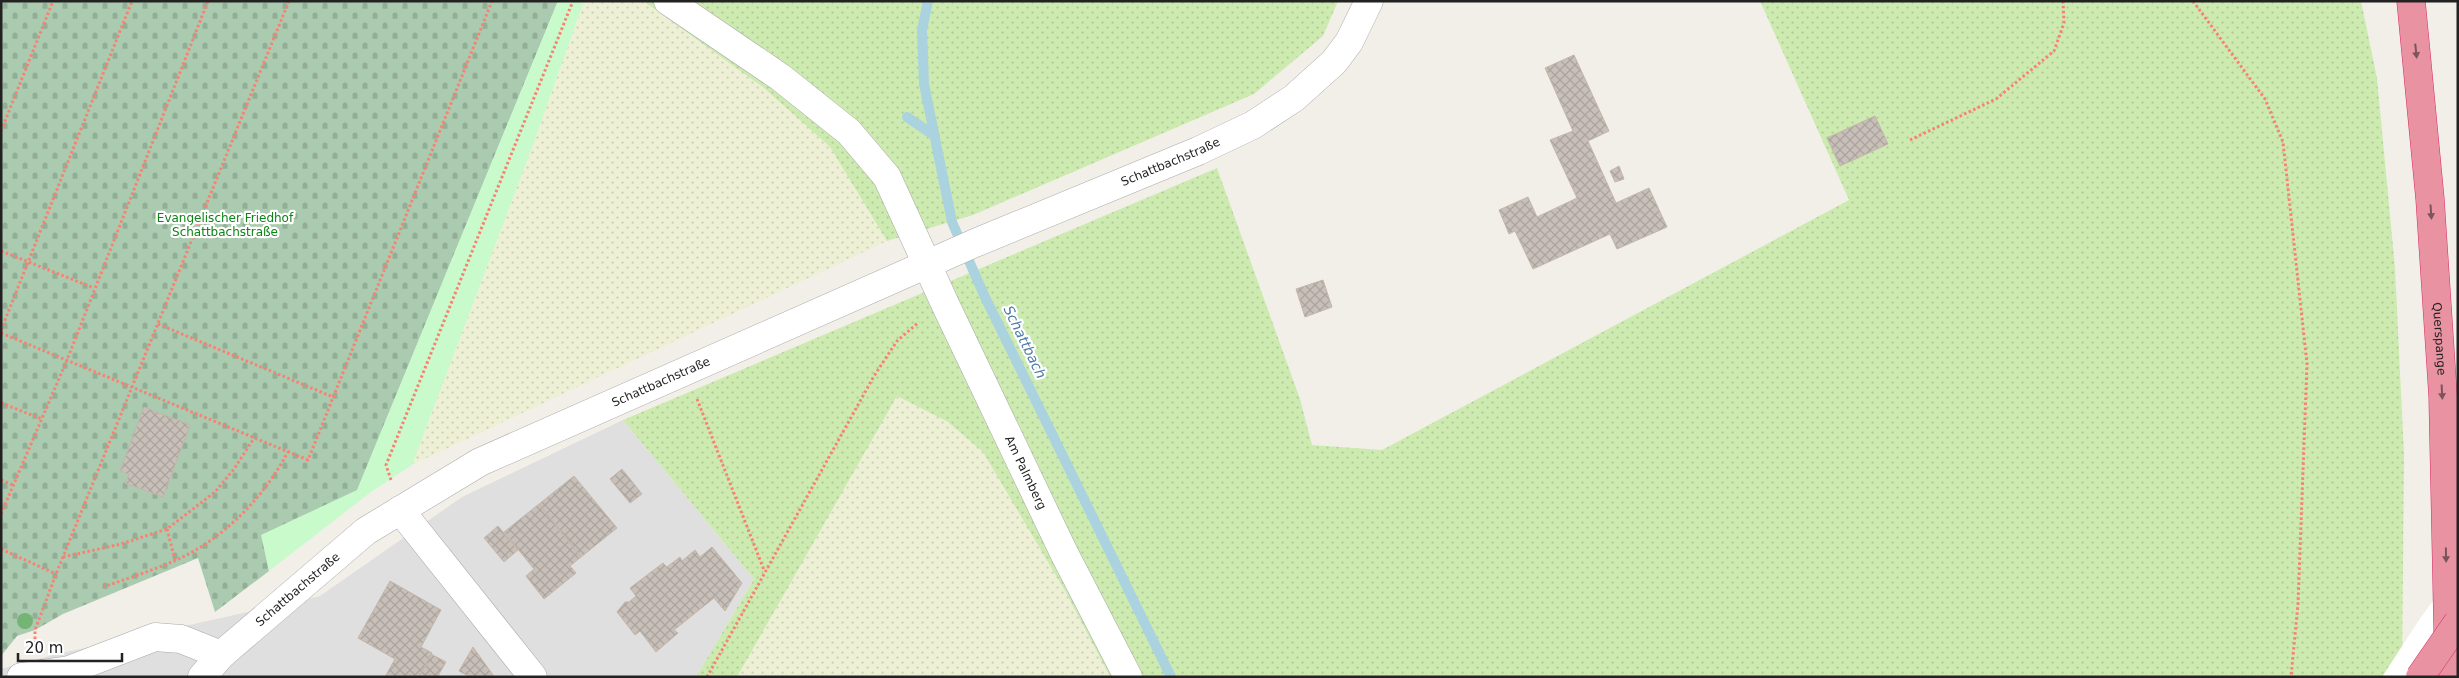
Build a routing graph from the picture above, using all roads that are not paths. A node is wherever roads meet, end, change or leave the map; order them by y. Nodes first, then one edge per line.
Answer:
1 (668, 1) edge
2 (1369, 1) edge
3 (2411, 1) edge
4 (927, 264) junction
5 (400, 510) junction
6 (2458, 622) edge
7 (221, 655) junction
8 (32, 676) edge
9 (202, 677) edge
10 (533, 677) edge
11 (1128, 677) edge
12 (2420, 677) edge
13 (2449, 677) edge

1 - 4 street
2 - 4 street, Schattbachstraße
3 -> 13 highway, Querspange
4 - 5 street, Schattbachstraße
4 - 11 street, Am Palmberg
5 - 7 street, Schattbachstraße
5 - 10 street
6 - 12 highway, bridge
7 - 8 street
7 - 9 street, Schattbachstraße

